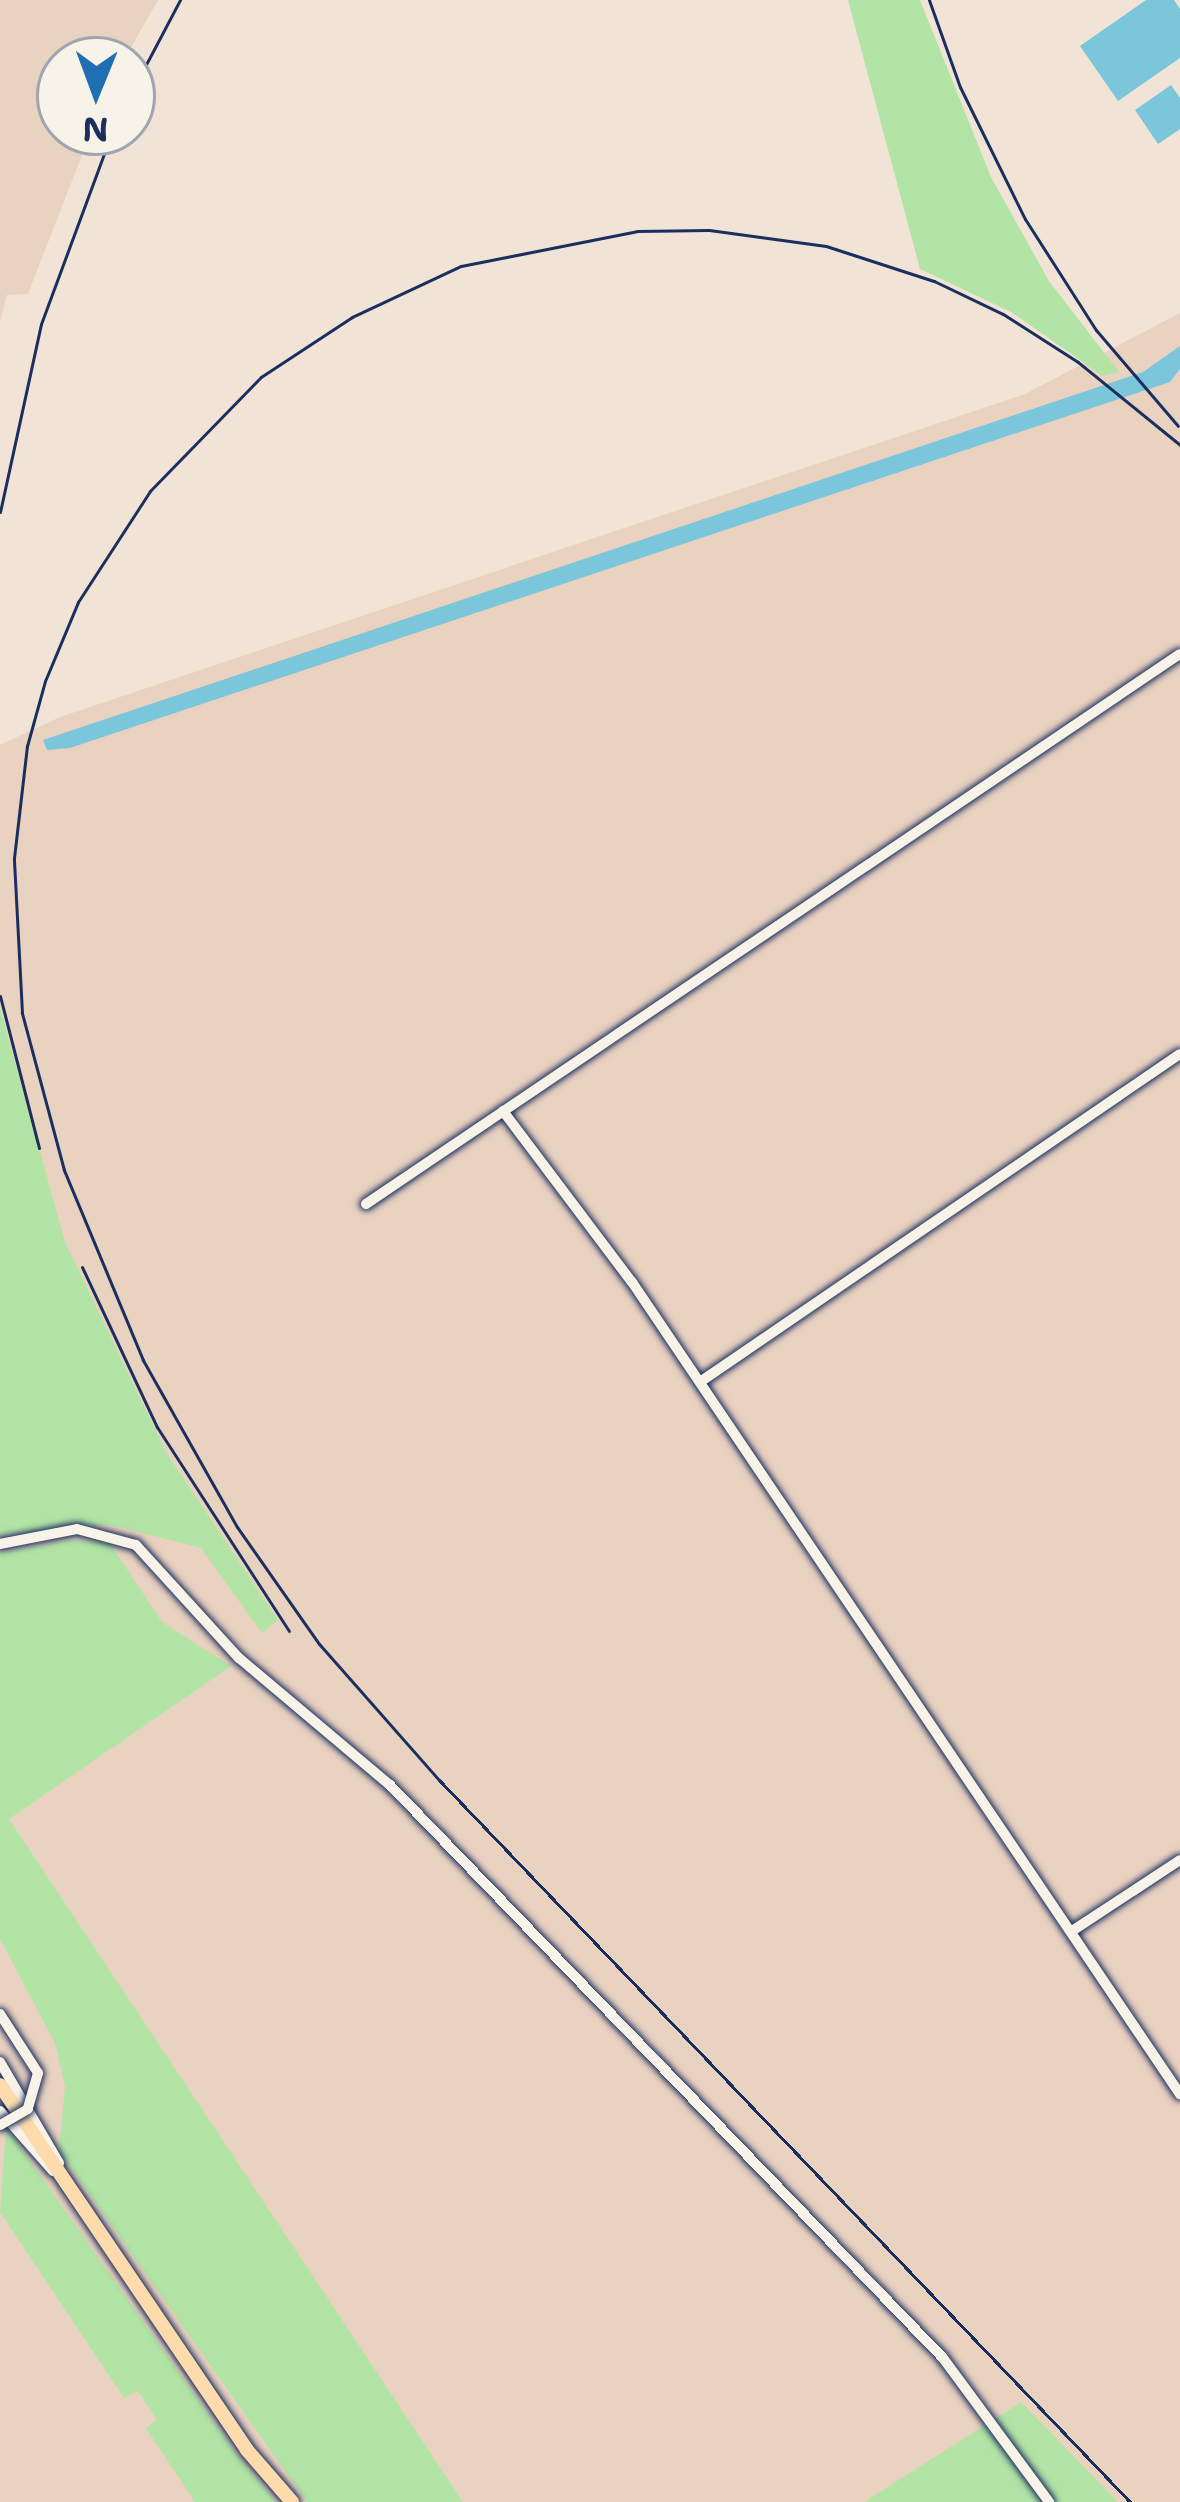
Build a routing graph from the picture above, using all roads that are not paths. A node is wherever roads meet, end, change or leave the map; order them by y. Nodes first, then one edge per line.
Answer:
1 (1180, 654) edge
2 (1180, 1054) edge
3 (503, 1111) junction
4 (366, 1204) dead end
5 (700, 1382) junction
6 (0, 1544) edge
7 (1180, 1860) edge
8 (1072, 1931) junction
9 (0, 2014) edge
10 (0, 2062) edge
11 (0, 2085) edge
12 (1180, 2094) edge
13 (0, 2111) edge
14 (0, 2125) edge
15 (70, 2188) junction
16 (292, 2502) edge
17 (1049, 2502) edge

1 - 3 street
2 - 5 street
3 - 4 street
3 - 5 street
5 - 8 street
6 - 17 street
7 - 8 street
8 - 12 street
9 - 14 street, bridge
10 - 15 street
11 - 15 main road
13 - 15 street
15 - 16 main road

